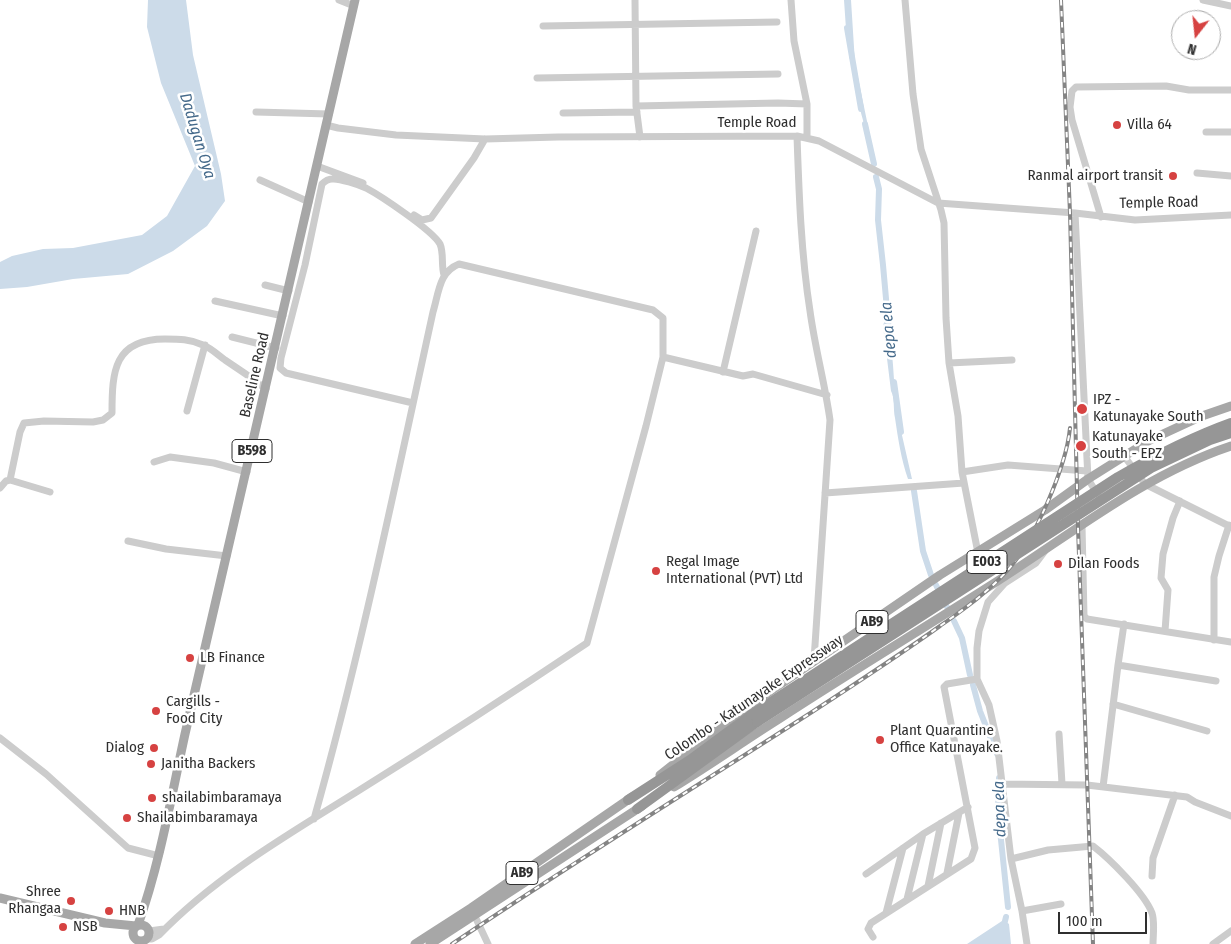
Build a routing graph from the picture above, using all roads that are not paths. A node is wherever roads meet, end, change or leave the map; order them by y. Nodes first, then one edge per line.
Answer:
1 (339, 0) edge
2 (635, 0) edge
3 (791, 0) edge
4 (905, 0) edge
5 (1203, 0) edge
6 (1223, 2) edge
7 (355, 3) edge
8 (1231, 6) edge
9 (778, 22) dead end
10 (636, 25) junction
11 (543, 26) dead end
12 (778, 74) dead end
13 (636, 77) junction
14 (537, 78) dead end
15 (1231, 90) edge
16 (807, 104) junction
17 (636, 109) junction
18 (256, 112) dead end
19 (562, 113) dead end
20 (329, 114) junction
21 (326, 125) junction
22 (1206, 132) dead end
23 (1231, 132) edge
24 (797, 136) junction
25 (640, 137) junction
26 (808, 137) junction
27 (485, 140) junction
28 (317, 166) junction
29 (1197, 173) dead end
30 (1231, 176) edge
31 (260, 180) dead end
32 (309, 202) junction
33 (938, 203) junction
34 (1075, 213) junction
35 (1231, 215) edge
36 (1100, 217) junction
37 (756, 231) dead end
38 (444, 274) junction
39 (265, 285) dead end
40 (289, 291) junction
41 (215, 301) dead end
42 (283, 316) junction
43 (232, 337) dead end
44 (205, 346) junction
45 (276, 348) junction
46 (662, 357) junction
47 (1012, 360) dead end
48 (949, 363) junction
49 (723, 372) junction
50 (266, 389) junction
51 (827, 395) junction
52 (413, 403) junction
53 (1231, 406) edge
54 (187, 411) dead end
55 (1231, 423) edge
56 (1231, 433) edge
57 (1231, 446) edge
58 (1124, 456) junction
59 (154, 462) dead end
60 (247, 472) junction
61 (962, 472) junction
62 (1087, 475) junction
63 (10, 480) junction
64 (964, 483) junction
65 (1145, 484) junction
66 (0, 488) edge
67 (50, 492) dead end
68 (825, 493) junction
69 (1180, 501) junction
70 (1107, 507) junction
71 (1082, 525) junction
72 (1230, 526) edge
73 (128, 541) dead end
74 (1046, 549) junction
75 (978, 553) junction
76 (227, 556) junction
77 (1124, 624) junction
78 (1165, 631) junction
79 (1214, 640) junction
80 (1231, 642) edge
81 (814, 660) junction
82 (1118, 665) junction
83 (977, 679) junction
84 (1216, 681) dead end
85 (1113, 704) junction
86 (754, 719) junction
87 (1207, 731) dead end
88 (1059, 734) dead end
89 (0, 738) edge
90 (1002, 784) junction
91 (1062, 784) junction
92 (1103, 787) junction
93 (1175, 795) junction
94 (628, 800) junction
95 (968, 807) junction
96 (637, 809) junction
97 (960, 813) junction
98 (1231, 816) edge
99 (314, 819) junction
100 (941, 823) junction
101 (923, 834) junction
102 (903, 848) junction
103 (159, 856) junction
104 (1011, 859) junction
105 (947, 873) junction
106 (866, 874) dead end
107 (1152, 876) dead end
108 (928, 886) junction
109 (0, 898) edge
110 (907, 899) junction
111 (1061, 904) dead end
112 (473, 911) junction
113 (1022, 911) junction
114 (886, 913) junction
115 (1231, 932) edge
116 (140, 935) edge
117 (873, 938) dead end
118 (415, 944) edge
119 (430, 944) edge
120 (488, 944) edge
121 (1027, 944) edge
122 (1153, 944) edge
123 (1213, 944) edge

1 - 7 street
2 - 10 street
3 - 16 street
4 - 33 street
5 - 6 street
6 - 8 street
7 - 20 main road, Baseline Road / B598
9 - 10 street
10 - 11 street
10 - 13 street
12 - 13 street
13 - 14 street
13 - 17 street
15 - 36 street
16 - 17 street
16 - 26 street
17 - 19 street
17 - 25 street
18 - 20 street
20 - 21 main road, Baseline Road / B598
21 - 27 street, Temple Road
21 - 28 main road, Baseline Road / B598
22 - 23 street
24 - 25 street, Temple Road
24 - 26 street, Temple Road
24 - 51 street
25 - 27 street, Temple Road
26 - 33 street, Temple Road
27 - 28 street
28 - 32 main road, Baseline Road / B598
29 - 30 street
31 - 32 street
32 - 40 main road, Baseline Road / B598
33 - 34 street, Temple Road
33 - 48 street
34 - 36 street, Temple Road
34 - 62 street
35 - 36 street, Temple Road
37 - 49 street
38 - 46 street
38 - 52 street
38 - 52 street
39 - 40 street
40 - 42 main road, Baseline Road / B598
41 - 42 street
42 - 45 main road, Baseline Road / B598
43 - 45 street
44 - 50 street
44 - 54 street
44 - 63 street
45 - 50 main road, Baseline Road / B598
46 - 49 street
46 - 99 street
47 - 48 street
48 - 61 street
49 - 51 street
50 - 60 main road, Baseline Road / B598
51 - 68 street
52 - 99 street
53 - 58 main road, AB9
55 - 86 highway, Colombo - Katunayake Expressway / E003, bridge
56 - 86 highway, Colombo - Katunayake Expressway / E003, bridge
57 - 65 main road, AB9
58 - 62 main road, AB9
58 - 65 street
59 - 60 street
60 - 76 main road, Baseline Road / B598
61 - 62 street
61 - 64 street
62 - 70 street
62 - 75 main road, AB9
63 - 66 street
63 - 67 street
64 - 68 street
64 - 75 street
65 - 69 street
65 - 70 main road, AB9
68 - 81 street
69 - 72 street
69 - 78 street
70 - 71 main road, AB9
71 - 74 main road, AB9
71 - 77 street
72 - 79 street
73 - 76 street
74 - 83 street
74 - 96 main road, AB9
75 - 81 main road, AB9
76 - 103 main road, Baseline Road / B598
77 - 78 street
77 - 82 street
78 - 79 street
79 - 80 street
81 - 94 main road, AB9
82 - 84 street
82 - 85 street
83 - 90 street
83 - 95 street
85 - 87 street
85 - 92 street
86 - 94 highway, Colombo - Katunayake Expressway / E003
86 - 96 highway, Colombo - Katunayake Expressway / E003
88 - 91 street
89 - 103 street
90 - 91 street
90 - 104 street
91 - 92 street
92 - 93 street
93 - 98 street
93 - 107 street
94 - 112 main road, AB9
95 - 97 street
95 - 105 street
96 - 112 main road, AB9
97 - 100 street
97 - 105 street
99 - 116 street
100 - 101 street
100 - 108 street
101 - 102 street
101 - 110 street
102 - 106 street
102 - 114 street
103 - 116 main road, Baseline Road / B598
104 - 113 street
104 - 122 street
105 - 108 street
108 - 110 street
109 - 116 main road
110 - 114 street
111 - 113 street
112 - 118 main road, AB9
112 - 119 main road, AB9
112 - 120 street
113 - 121 street
114 - 117 street
115 - 123 street

